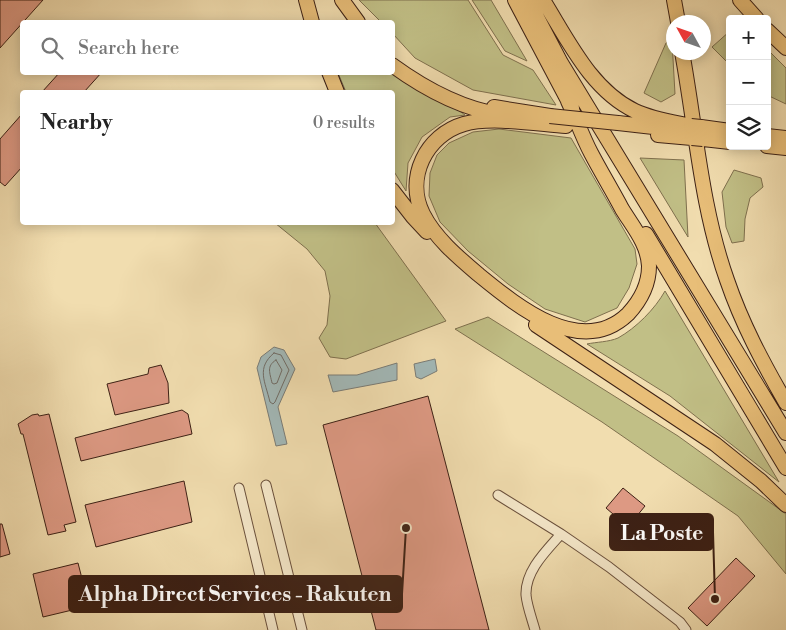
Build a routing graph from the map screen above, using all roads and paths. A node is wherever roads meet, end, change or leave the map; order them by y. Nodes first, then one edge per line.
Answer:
1 (306, 0) edge
2 (334, 0) edge
3 (342, 0) edge
4 (515, 0) edge
5 (528, 0) edge
6 (543, 0) edge
7 (674, 0) edge
8 (740, 0) edge
9 (677, 15) edge
10 (753, 15) edge
11 (311, 20) edge
12 (349, 20) edge
13 (357, 20) edge
14 (771, 34) edge
15 (786, 48) edge
16 (395, 59) edge
17 (683, 60) edge
18 (395, 68) edge
19 (329, 75) edge
20 (336, 90) edge
21 (568, 101) junction
22 (566, 126) junction
23 (620, 127) junction
24 (696, 132) junction
25 (726, 133) edge
26 (771, 137) edge
27 (786, 139) edge
28 (726, 141) edge
29 (771, 146) edge
30 (786, 148) edge
31 (395, 194) edge
32 (786, 404) edge
33 (786, 433) edge
34 (786, 468) edge
35 (266, 486) dead end
36 (239, 488) dead end
37 (498, 495) dead end
38 (786, 505) edge
39 (561, 534) junction
40 (273, 630) edge
41 (302, 630) edge
42 (535, 630) edge
43 (686, 630) edge

1 - 11 highway
2 - 12 highway
3 - 13 highway
4 - 21 highway
5 - 33 highway
6 - 24 highway
7 - 9 highway
8 - 10 highway
14 - 15 highway
16 - 23 highway, bridge
17 - 32 highway
18 - 22 highway
19 - 20 highway
21 - 22 highway
21 - 34 highway
22 - 23 highway
23 - 24 highway
24 - 25 highway
24 - 28 highway
26 - 27 highway
29 - 30 highway
31 - 38 highway
35 - 41 street
36 - 40 street
37 - 39 street
39 - 42 street
39 - 43 street

